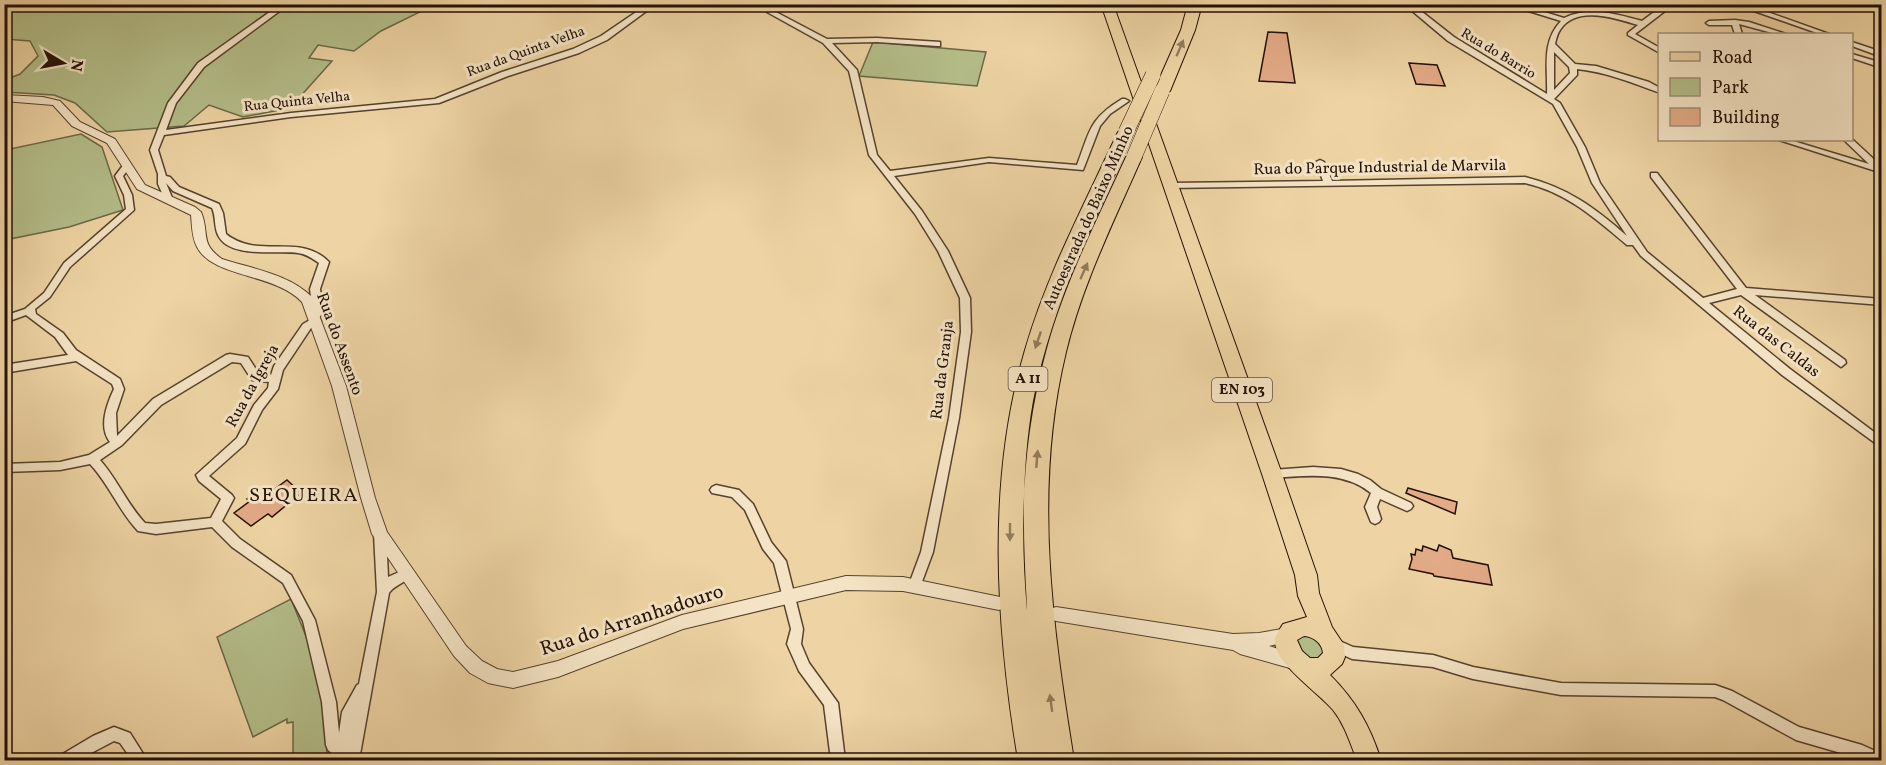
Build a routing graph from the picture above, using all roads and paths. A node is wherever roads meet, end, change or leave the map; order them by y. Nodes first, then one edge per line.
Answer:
1 (286, 4) edge
2 (653, 4) edge
3 (765, 4) edge
4 (1107, 4) edge
5 (1181, 4) edge
6 (1195, 4) edge
7 (1407, 4) edge
8 (1509, 4) edge
9 (1671, 4) edge
10 (1737, 4) edge
11 (1756, 4) edge
12 (1561, 19) junction
13 (1790, 21) junction
14 (1709, 22) dead end
15 (1734, 23) junction
16 (1643, 24) junction
17 (1738, 33) edge
18 (1779, 33) edge
19 (1823, 33) edge
20 (826, 40) junction
21 (937, 44) dead end
22 (1853, 45) edge
23 (1551, 46) junction
24 (1658, 50) edge
25 (1881, 55) edge
26 (1853, 57) edge
27 (1573, 66) junction
28 (1881, 66) edge
29 (1658, 90) edge
30 (4, 98) edge
31 (1550, 99) junction
32 (436, 101) joint
33 (1125, 101) dead end
34 (162, 133) junction
35 (1786, 141) edge
36 (1849, 141) edge
37 (1320, 162) dead end
38 (127, 166) junction
39 (1880, 170) edge
40 (889, 174) junction
41 (1654, 175) dead end
42 (162, 177) junction
43 (1329, 184) junction
44 (1170, 186) junction
45 (169, 200) junction
46 (1585, 205) joint
47 (1621, 227) junction
48 (1743, 291) junction
49 (1700, 302) junction
50 (1881, 302) edge
51 (30, 310) junction
52 (4, 320) edge
53 (315, 320) junction
54 (78, 357) junction
55 (1841, 363) dead end
56 (4, 369) edge
57 (275, 379) junction
58 (118, 442) junction
59 (1881, 444) edge
60 (92, 459) junction
61 (4, 468) edge
62 (1272, 474) junction
63 (716, 490) dead end
64 (1377, 492) junction
65 (1407, 506) dead end
66 (1375, 519) dead end
67 (215, 522) junction
68 (380, 534) junction
69 (406, 574) junction
70 (914, 587) junction
71 (383, 592) junction
72 (789, 595) junction
73 (1309, 596) junction
74 (999, 603) dead end
75 (1056, 614) dead end
76 (1292, 631) junction
77 (1233, 642) junction
78 (1334, 650) junction
79 (1301, 664) junction
80 (1342, 704) junction
81 (345, 758) edge
82 (66, 760) edge
83 (140, 760) edge
84 (838, 760) edge
85 (1032, 760) edge
86 (1060, 760) edge
87 (1369, 760) edge
88 (1880, 760) edge

1 - 34 street
2 - 32 street, Rua da Quinta Velha
3 - 20 street, Rua da Granja
4 - 44 main road, EN 103
5 -> 85 highway, Autoestrada do Baixo Minho / A 11, bridge
86 -> 6 highway, Autoestrada do Baixo Minho / A 11, bridge
7 - 31 street, Rua do Barrio
8 - 12 street
9 - 16 street
10 - 13 street
11 - 13 street
12 - 16 street
12 - 23 street
13 - 19 street
14 - 15 street
15 - 17 street
15 - 18 street
16 - 24 street
20 - 21 street
20 - 40 street, Rua da Granja
22 - 25 street
23 - 27 street
23 - 31 street
26 - 28 street
27 - 29 street
27 - 31 street
30 - 38 street, Rua do Assento
31 - 47 street, Rua das Caldas
32 - 34 street, Rua Quinta Velha
33 - 40 street
34 - 42 street
35 - 39 street
36 - 39 street
37 - 43 street
38 - 45 street, Rua do Assento
38 - 51 street
40 - 70 street, Rua da Granja
41 - 48 street
42 - 45 street
42 - 53 street
43 - 44 street, Rua do Parque Industrial de Marvila
43 - 46 street, Rua do Parque Industrial de Marvila
44 - 62 main road, EN 103
45 - 53 street, Rua do Assento
46 - 47 street, Rua das Caldas
47 - 49 street, Rua das Caldas
48 - 49 street
48 - 50 street
48 - 55 street
49 - 59 street, Rua das Caldas
51 - 52 street
51 - 54 street
53 - 57 street, Rua da Igreja
53 - 68 street, Rua do Assento
54 - 56 street
54 - 58 street
57 - 58 street
57 - 67 street, Rua da Igreja
58 - 60 street
60 - 61 street
60 - 67 street
62 - 64 street
62 - 73 main road, EN 103
63 - 72 street
64 - 65 street
64 - 66 street
67 - 81 street
68 - 69 street, Rua do Arranhadouro
68 - 71 street
69 - 71 street
69 - 72 street, Rua do Arranhadouro
70 - 72 street, Rua do Arranhadouro
70 - 74 street, Rua do Arranhadouro
71 - 81 street
72 - 84 street
73 - 76 main road
73 - 78 main road, EN 103
75 - 77 street
76 - 77 street
76 - 78 main road
76 - 79 main road, EN 103
77 - 79 street
78 - 79 main road
78 - 80 main road, EN 103
78 - 88 street
79 - 80 main road, EN 103
80 - 87 main road, EN 103
82 - 83 street

